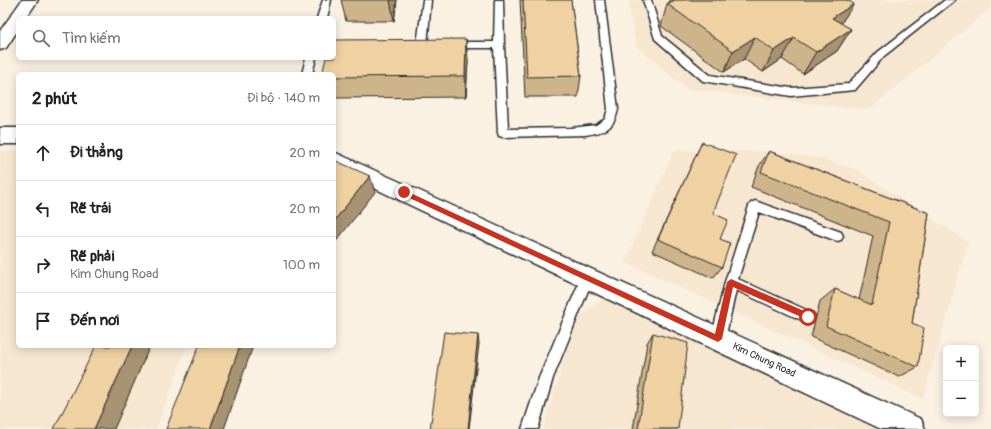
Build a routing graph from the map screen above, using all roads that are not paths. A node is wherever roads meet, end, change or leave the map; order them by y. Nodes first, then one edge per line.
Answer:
1 (327, 0) edge
2 (427, 0) edge
3 (499, 0) edge
4 (600, 0) edge
5 (647, 0) edge
6 (951, 0) edge
7 (28, 1) edge
8 (18, 16) edge
9 (323, 16) edge
10 (16, 19) edge
11 (0, 44) edge
12 (499, 45) junction
13 (311, 60) edge
14 (308, 72) edge
15 (0, 136) edge
16 (16, 136) edge
17 (336, 161) edge
18 (837, 236) dead end
19 (587, 278) junction
20 (731, 282) junction
21 (808, 317) dead end
22 (718, 339) junction
23 (530, 429) edge
24 (911, 429) edge

1 - 9 lane
2 - 12 lane
3 - 12 lane
4 - 12 lane
5 - 6 lane
7 - 8 street
10 - 11 street
13 - 14 lane
15 - 16 street
17 - 19 street, Kim Chung Road
18 - 20 lane
19 - 22 street, Kim Chung Road
19 - 23 lane
20 - 21 lane
20 - 22 lane
22 - 24 street, Kim Chung Road

